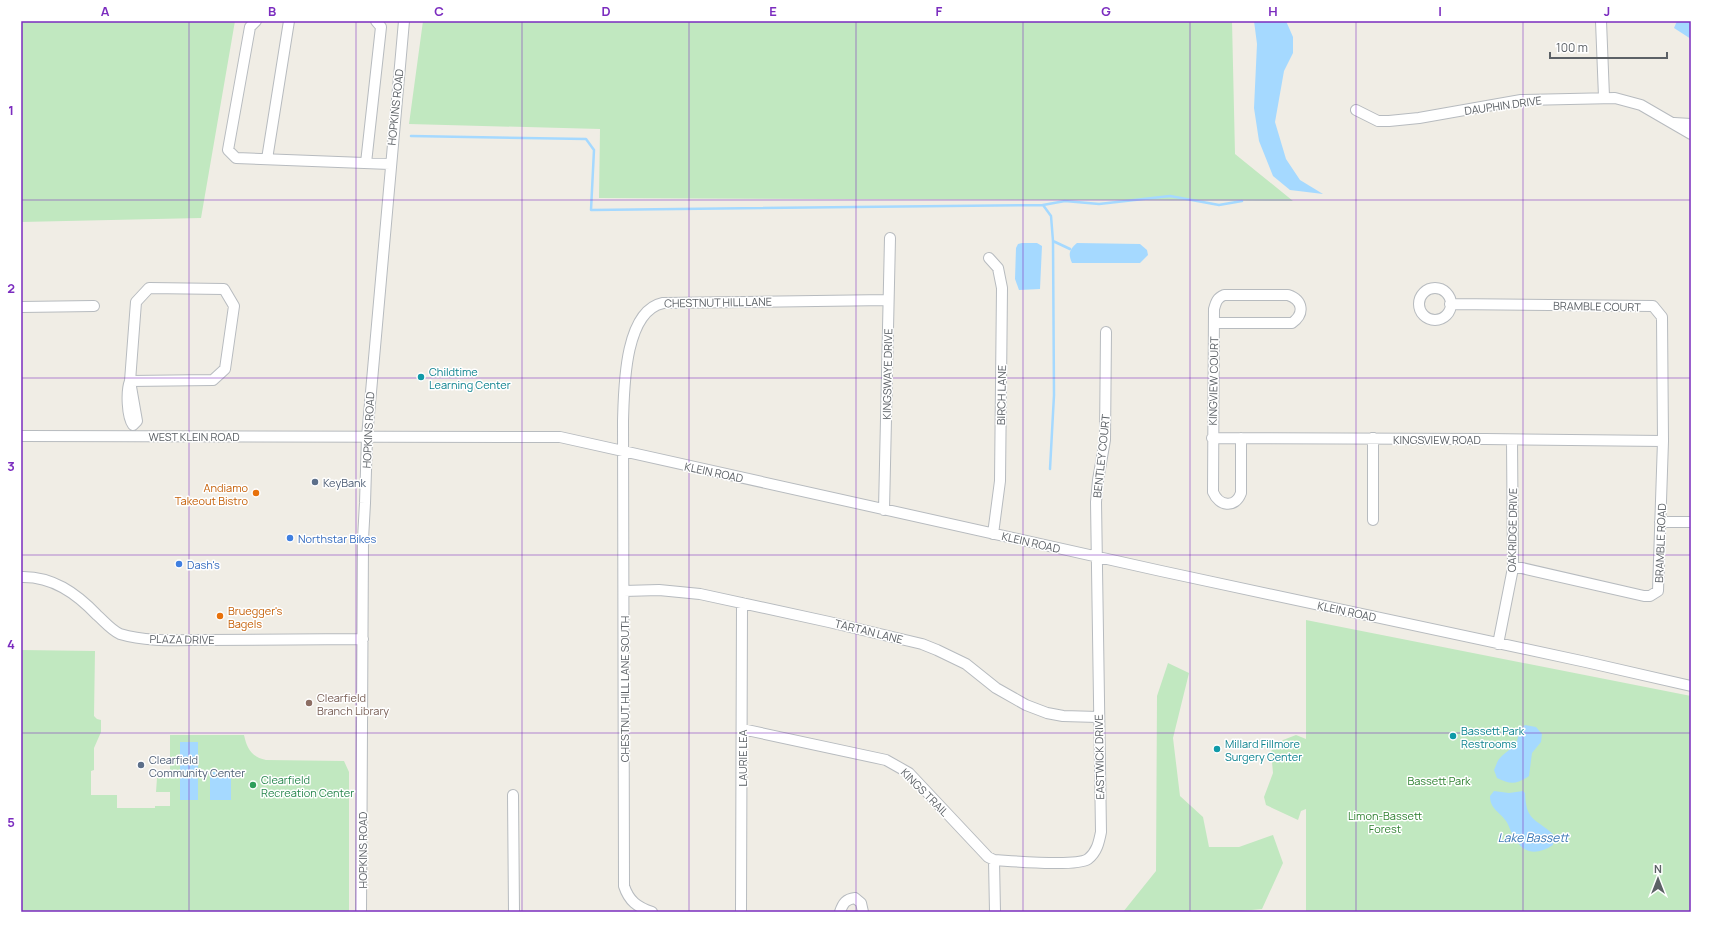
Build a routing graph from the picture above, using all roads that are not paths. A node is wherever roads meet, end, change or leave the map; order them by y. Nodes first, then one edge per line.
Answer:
1 (256, 21) edge
2 (289, 21) edge
3 (376, 21) edge
4 (404, 21) edge
5 (1601, 21) edge
6 (1604, 97) junction
7 (1356, 110) dead end
8 (1670, 123) junction
9 (1691, 124) edge
10 (1691, 134) edge
11 (267, 159) junction
12 (366, 163) junction
13 (390, 164) junction
14 (890, 238) dead end
15 (990, 258) dead end
16 (888, 300) junction
17 (1450, 304) dead end
18 (94, 306) dead end
19 (21, 307) edge
20 (1214, 323) junction
21 (1106, 332) dead end
22 (130, 381) junction
23 (133, 431) junction
24 (21, 436) edge
25 (367, 437) junction
26 (1212, 438) junction
27 (1241, 438) junction
28 (1373, 438) junction
29 (1512, 440) junction
30 (1663, 441) junction
31 (623, 452) junction
32 (884, 510) junction
33 (1374, 520) dead end
34 (1660, 522) junction
35 (1691, 522) edge
36 (994, 534) junction
37 (1096, 557) junction
38 (1513, 566) junction
39 (21, 577) edge
40 (624, 591) junction
41 (742, 603) junction
42 (362, 639) junction
43 (1498, 644) junction
44 (1691, 686) edge
45 (1098, 717) junction
46 (742, 729) junction
47 (513, 795) dead end
48 (994, 860) junction
49 (361, 912) edge
50 (514, 912) edge
51 (652, 912) edge
52 (741, 912) edge
53 (840, 912) edge
54 (863, 912) edge
55 (995, 912) edge

1 - 11 street
2 - 11 street
3 - 12 street
4 - 13 street, HOPKINS ROAD
5 - 6 street
6 - 7 street, DAUPHIN DRIVE
6 - 8 street, DAUPHIN DRIVE
8 - 9 street
8 - 10 street, DAUPHIN DRIVE
11 - 12 street
12 - 13 street
13 - 25 street, HOPKINS ROAD
14 - 16 street, KINGSWAYE DRIVE
15 - 36 street, BIRCH LANE
16 - 31 street, CHESTNUT HILL LANE
16 - 32 street, KINGSWAYE DRIVE
17 - 30 street, BRAMBLE COURT
18 - 19 street
20 - 20 street, KINGVIEW COURT
20 - 26 street, KINGVIEW COURT
21 - 37 street, BENTLEY COURT
22 - 22 street
22 - 23 street
23 - 24 street, WEST KLEIN ROAD
23 - 25 street, WEST KLEIN ROAD
25 - 31 street, KLEIN ROAD
25 - 42 street, HOPKINS ROAD
26 - 27 street, KINGSVIEW ROAD
26 - 27 street, KINGVIEW COURT
27 - 28 street, KINGSVIEW ROAD
28 - 29 street, KINGSVIEW ROAD
28 - 33 street
29 - 30 street, KINGSVIEW ROAD
29 - 38 street, OAKRIDGE DRIVE
30 - 34 street, BRAMBLE ROAD
31 - 32 street, KLEIN ROAD
31 - 40 street, CHESTNUT HILL LANE SOUTH
32 - 36 street, KLEIN ROAD
34 - 35 street
34 - 38 street, BRAMBLE ROAD
36 - 37 street, KLEIN ROAD
37 - 43 street, KLEIN ROAD
37 - 45 street, EASTWICK DRIVE
38 - 43 street, OAKRIDGE DRIVE
39 - 42 street, PLAZA DRIVE
40 - 41 street, TARTAN LANE
40 - 51 street, CHESTNUT HILL LANE SOUTH
41 - 45 street, TARTAN LANE
41 - 46 street, LAURIE LEA
42 - 49 street, HOPKINS ROAD
43 - 44 street, KLEIN ROAD
45 - 48 street, EASTWICK DRIVE
46 - 48 street, KINGS TRAIL
46 - 52 street, LAURIE LEA
47 - 50 street
48 - 55 street
53 - 54 street

